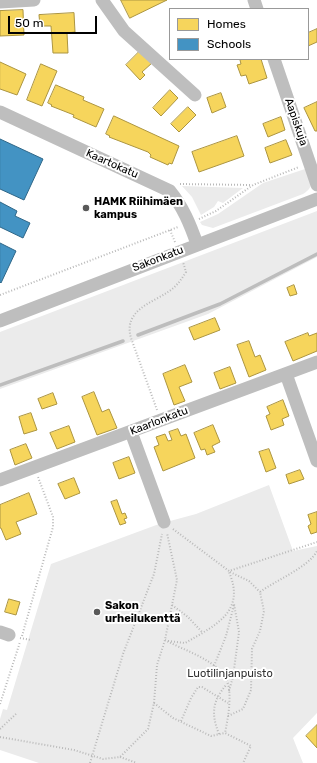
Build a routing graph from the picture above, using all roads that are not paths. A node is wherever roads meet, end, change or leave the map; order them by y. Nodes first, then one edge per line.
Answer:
1 (34, 0) edge
2 (102, 0) edge
3 (0, 2) edge
4 (274, 60) edge
5 (194, 94) dead end
6 (0, 112) edge
7 (317, 185) edge
8 (317, 199) edge
9 (197, 244) junction
10 (0, 321) edge
11 (317, 362) edge
12 (286, 374) junction
13 (131, 432) junction
14 (317, 461) edge
15 (0, 480) edge
16 (164, 522) road end

1 - 3 street
2 - 5 street
4 - 7 street, Aapiskuja
6 - 9 street, Kaartokatu
8 - 9 street, Sakonkatu
9 - 10 street, Sakonkatu
11 - 12 street, Kaarlonkatu
12 - 13 street, Kaarlonkatu
12 - 14 street
13 - 15 street, Kaarlonkatu
13 - 16 street

